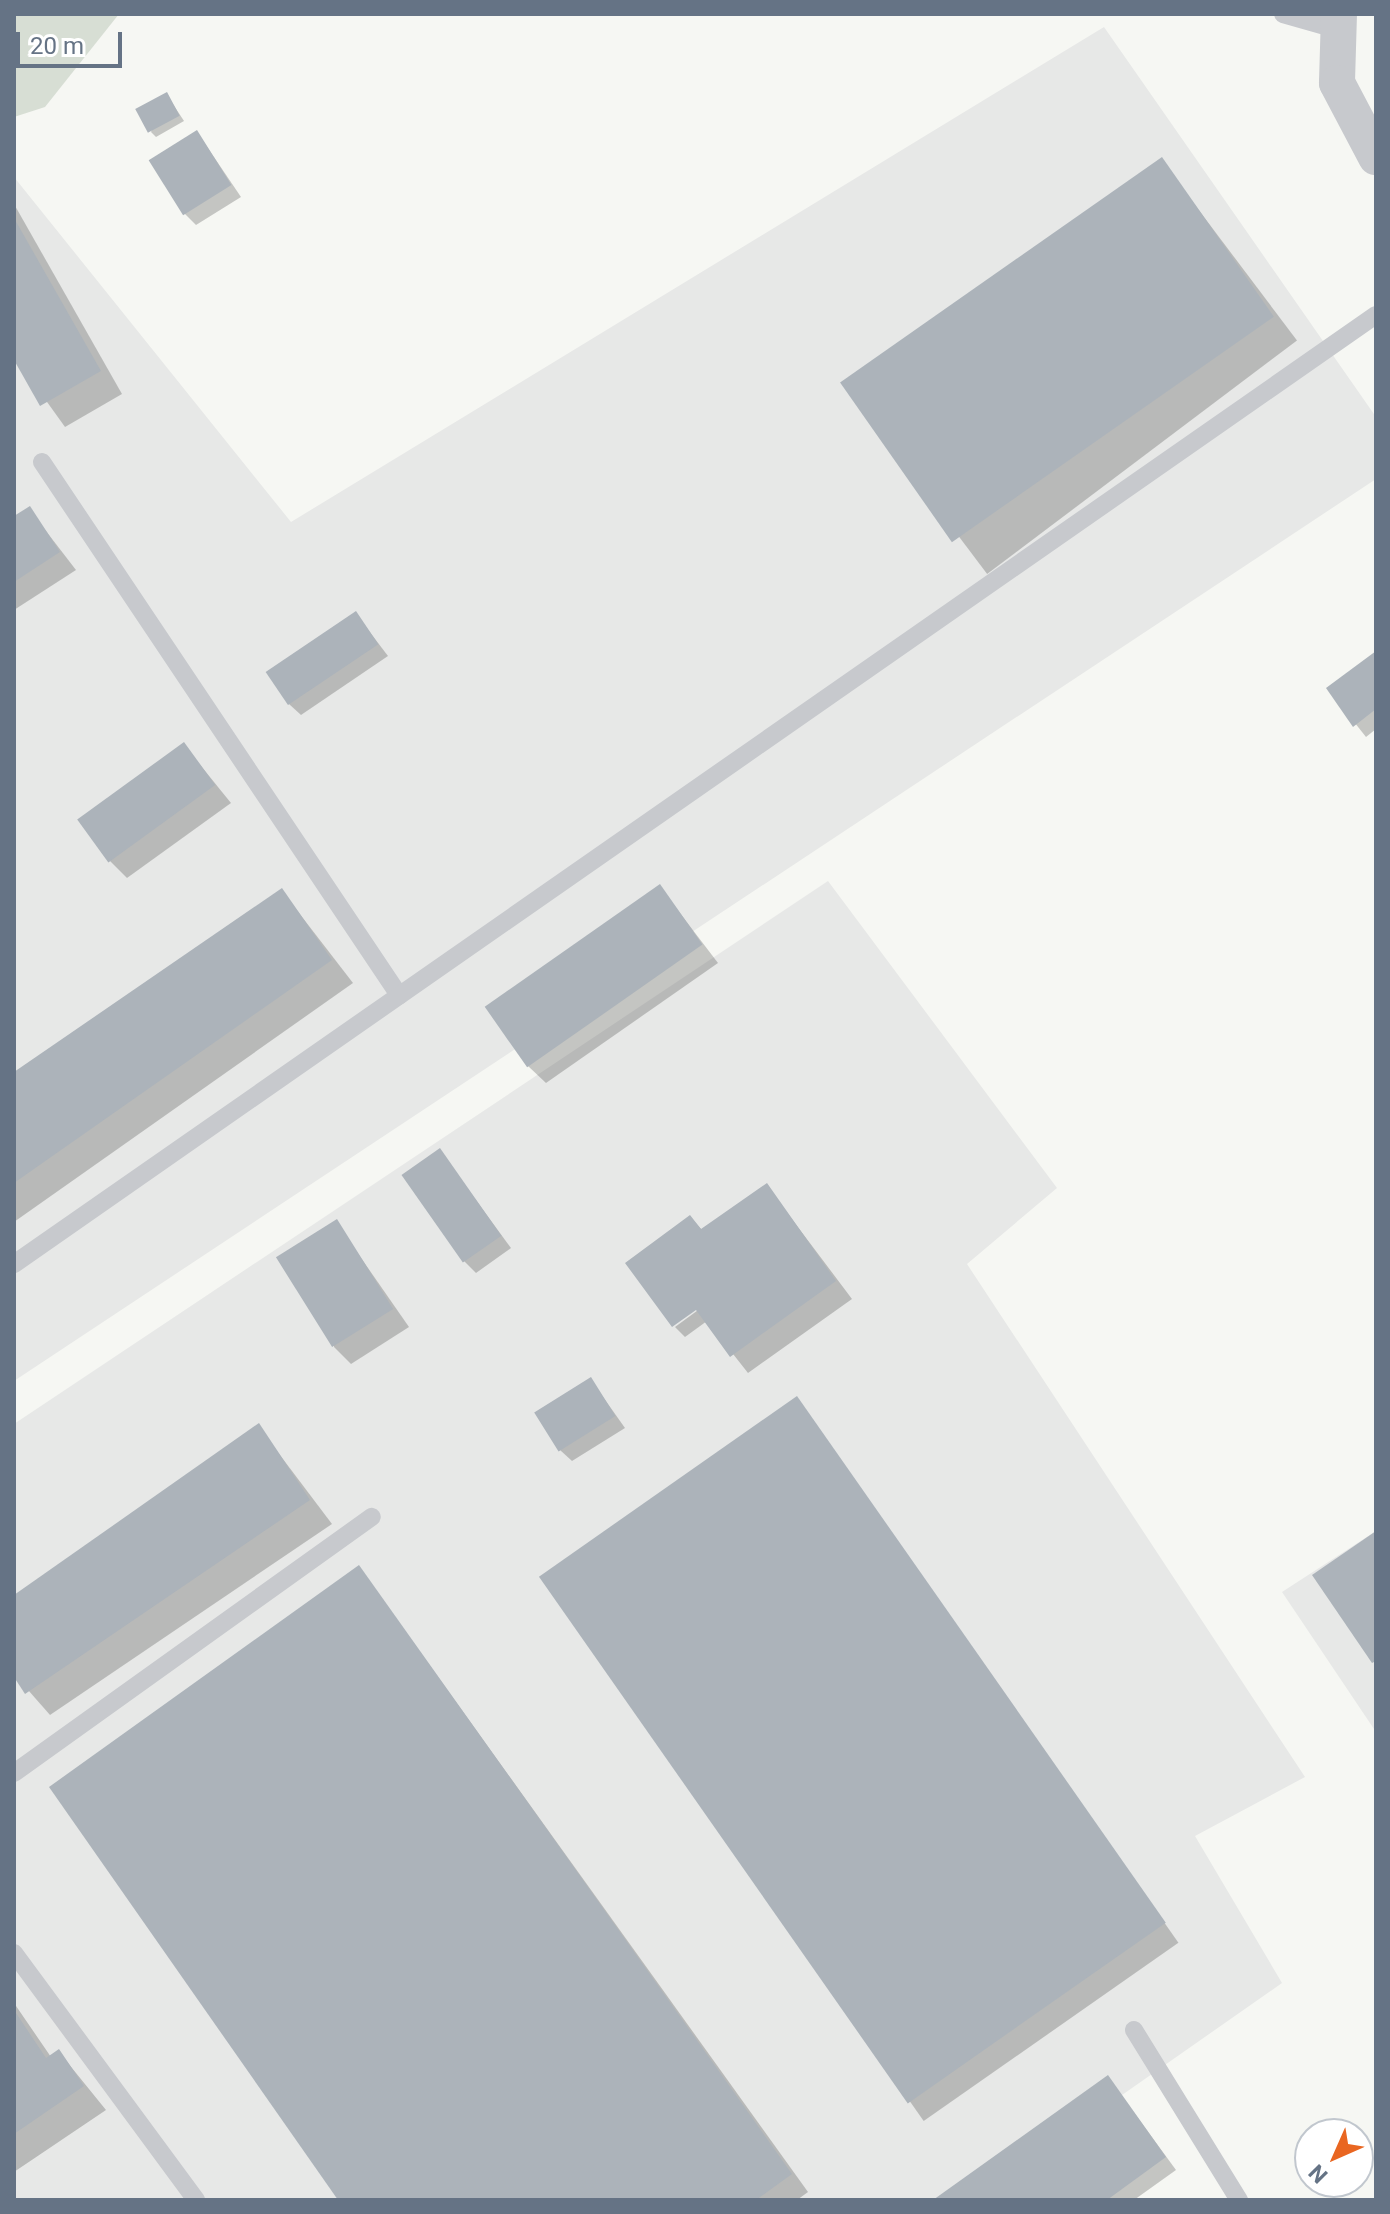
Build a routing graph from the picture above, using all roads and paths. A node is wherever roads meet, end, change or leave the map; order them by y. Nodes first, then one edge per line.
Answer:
1 (1283, 14) edge
2 (1337, 22) edge
3 (1376, 157) edge
4 (1376, 315) edge
5 (42, 462) dead end
6 (399, 995) junction
7 (14, 1264) edge
8 (372, 1517) dead end
9 (14, 1773) edge
10 (14, 1953) edge
11 (1134, 2030) dead end
12 (196, 2200) edge
13 (1239, 2200) edge

1 - 2 lane
2 - 3 street
4 - 6 lane
5 - 6 lane
6 - 7 lane
8 - 9 lane
10 - 12 lane
11 - 13 lane

